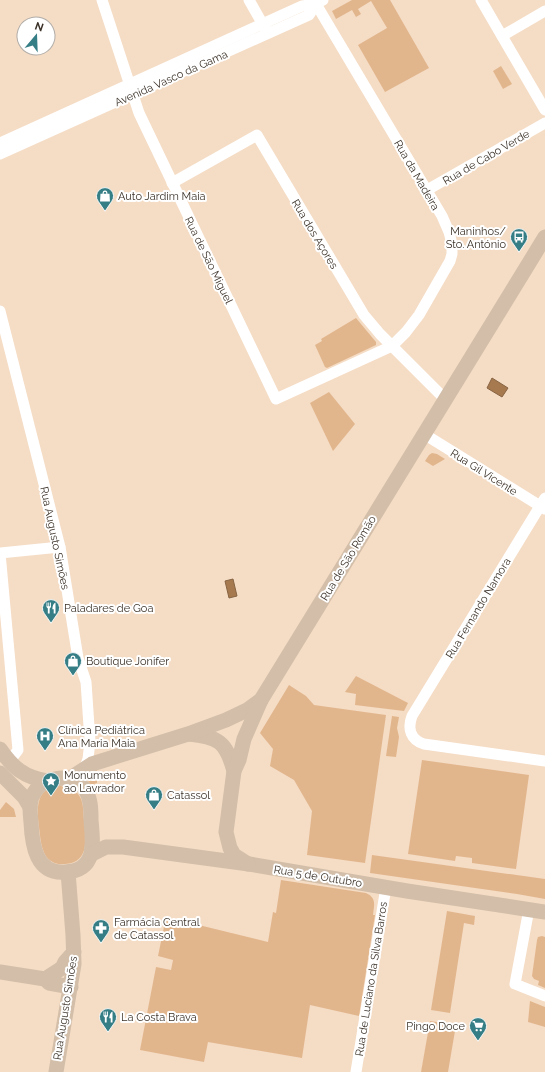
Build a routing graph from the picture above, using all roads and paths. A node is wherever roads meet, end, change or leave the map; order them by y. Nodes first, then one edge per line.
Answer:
1 (102, 0) edge
2 (248, 0) edge
3 (481, 0) edge
4 (320, 2) edge
5 (545, 11) edge
6 (266, 29) junction
7 (502, 36) junction
8 (130, 90) junction
9 (545, 110) edge
10 (71, 116) junction
11 (545, 123) edge
12 (0, 143) edge
13 (0, 154) edge
14 (172, 183) junction
15 (427, 190) junction
16 (545, 237) edge
17 (0, 311) edge
18 (392, 346) junction
19 (445, 399) junction
20 (424, 434) junction
21 (543, 505) edge
22 (60, 547) junction
23 (261, 700) junction
24 (188, 734) junction
25 (0, 749) edge
26 (545, 762) edge
27 (85, 767) junction
28 (4, 768) edge
29 (234, 771) junction
30 (69, 779) junction
31 (47, 781) junction
32 (30, 807) junction
33 (226, 832) junction
34 (92, 854) junction
35 (188, 856) junction
36 (249, 864) junction
37 (68, 872) junction
38 (386, 887) junction
39 (529, 909) junction
40 (545, 912) edge
41 (74, 952) junction
42 (0, 972) edge
43 (45, 979) junction
44 (71, 987) junction
45 (545, 996) edge
46 (56, 1072) edge
47 (356, 1072) edge

1 - 8 street, Rua de São Miguel
2 - 6 street
3 - 7 street
4 - 6 street, Avenida Vasco da Gama
4 - 15 street, Rua da Madeira
5 - 7 street
6 - 8 street, Avenida Vasco da Gama
7 - 9 street
8 - 10 street, Avenida Vasco da Gama
8 - 14 street, Rua de São Miguel
10 - 12 street, Avenida Vasco da Gama
10 - 13 street, Avenida Vasco da Gama
11 - 15 street, Rua de Cabo Verde
14 - 18 street, Rua dos Açores
14 - 18 street, Rua de São Miguel
15 - 18 street, Rua da Madeira
16 - 19 main road, Rua de São Romão
17 - 22 street, Rua Augusto Simões
18 - 19 street, Rua dos Açores
19 - 20 main road, Rua de São Romão
20 - 21 street, Rua Gil Vicente
20 - 23 main road, Rua de São Romão
21 - 26 street, Rua Fernando Namora
22 - 27 street, Rua Augusto Simões
22 - 28 street
23 - 24 main road, Rua de São Romão
23 - 29 main road
24 - 27 main road, Rua de São Romão
24 - 29 main road
25 - 28 main road
27 - 30 main road, Rua de São Romão
28 - 31 main road
28 - 32 main road
29 - 33 main road
30 - 31 main road
30 - 34 main road
31 - 32 main road
32 - 37 main road
33 - 35 main road
33 - 36 main road
34 - 35 main road, Rua 5 de Outubro
34 - 37 main road
35 - 36 main road, Rua 5 de Outubro
36 - 38 main road, Rua 5 de Outubro
37 - 41 main road, Rua Augusto Simões
38 - 39 main road, Rua 5 de Outubro
38 - 47 street, Rua de Luciano da Silva Barros
39 - 40 main road, Rua 5 de Outubro
39 - 45 street
41 - 43 main road
41 - 44 main road, Rua Augusto Simões
42 - 43 main road
43 - 44 main road
44 - 46 main road, Rua Augusto Simões

